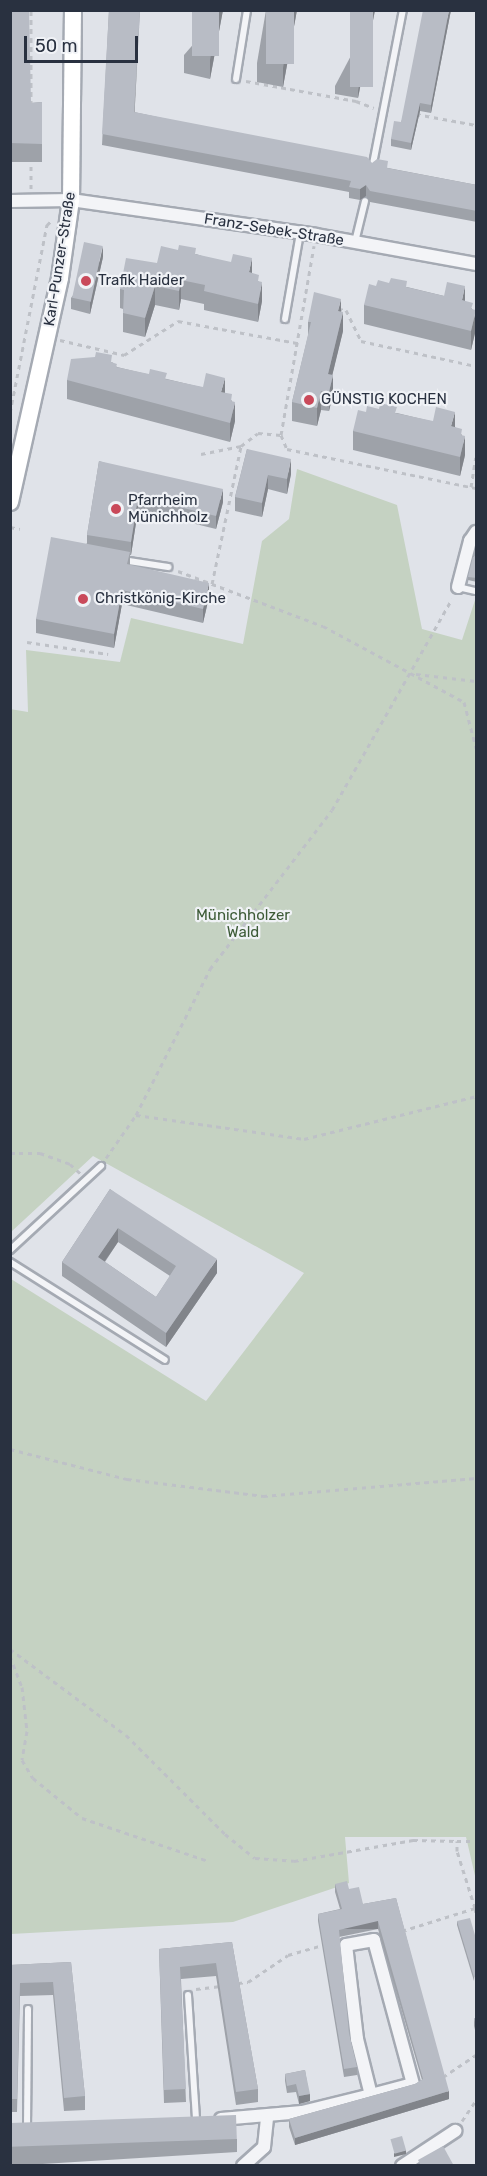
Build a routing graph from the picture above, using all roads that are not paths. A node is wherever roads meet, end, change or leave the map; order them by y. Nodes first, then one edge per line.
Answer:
1 (73, 10) edge
2 (247, 10) edge
3 (403, 10) edge
4 (236, 79) road end
5 (372, 169) edge
6 (71, 200) junction
7 (10, 201) edge
8 (365, 201) dead end
9 (300, 233) junction
10 (355, 242) junction
11 (477, 264) edge
12 (285, 319) dead end
13 (14, 474) edge
14 (10, 502) edge
15 (474, 538) edge
16 (110, 557) edge
17 (168, 567) road end
18 (458, 587) joint
19 (477, 591) edge
20 (102, 1166) road end
21 (10, 1250) edge
22 (10, 1262) edge
23 (165, 1360) dead end
24 (188, 1995) road end
25 (28, 2009) dead end
26 (371, 2095) junction
27 (267, 2117) junction
28 (190, 2121) joint
29 (10, 2128) edge
30 (33, 2128) joint
31 (456, 2131) road end
32 (243, 2166) edge
33 (402, 2166) edge

1 - 6 street, Karl-Punzer-Straße
2 - 4 lane
3 - 5 lane
6 - 7 street, Franz-Sebek-Straße
6 - 9 street, Franz-Sebek-Straße
6 - 13 street, Karl-Punzer-Straße
8 - 10 lane
9 - 10 street, Franz-Sebek-Straße
9 - 12 lane
10 - 11 street, Franz-Sebek-Straße
13 - 14 street, Karl-Punzer-Straße
15 - 18 street
16 - 17 lane
18 - 19 lane
20 - 21 lane
22 - 23 lane
24 - 28 lane
25 - 30 lane
26 - 26 street
26 - 27 street
27 - 28 street
27 - 32 street
29 - 30 street
31 - 33 street

